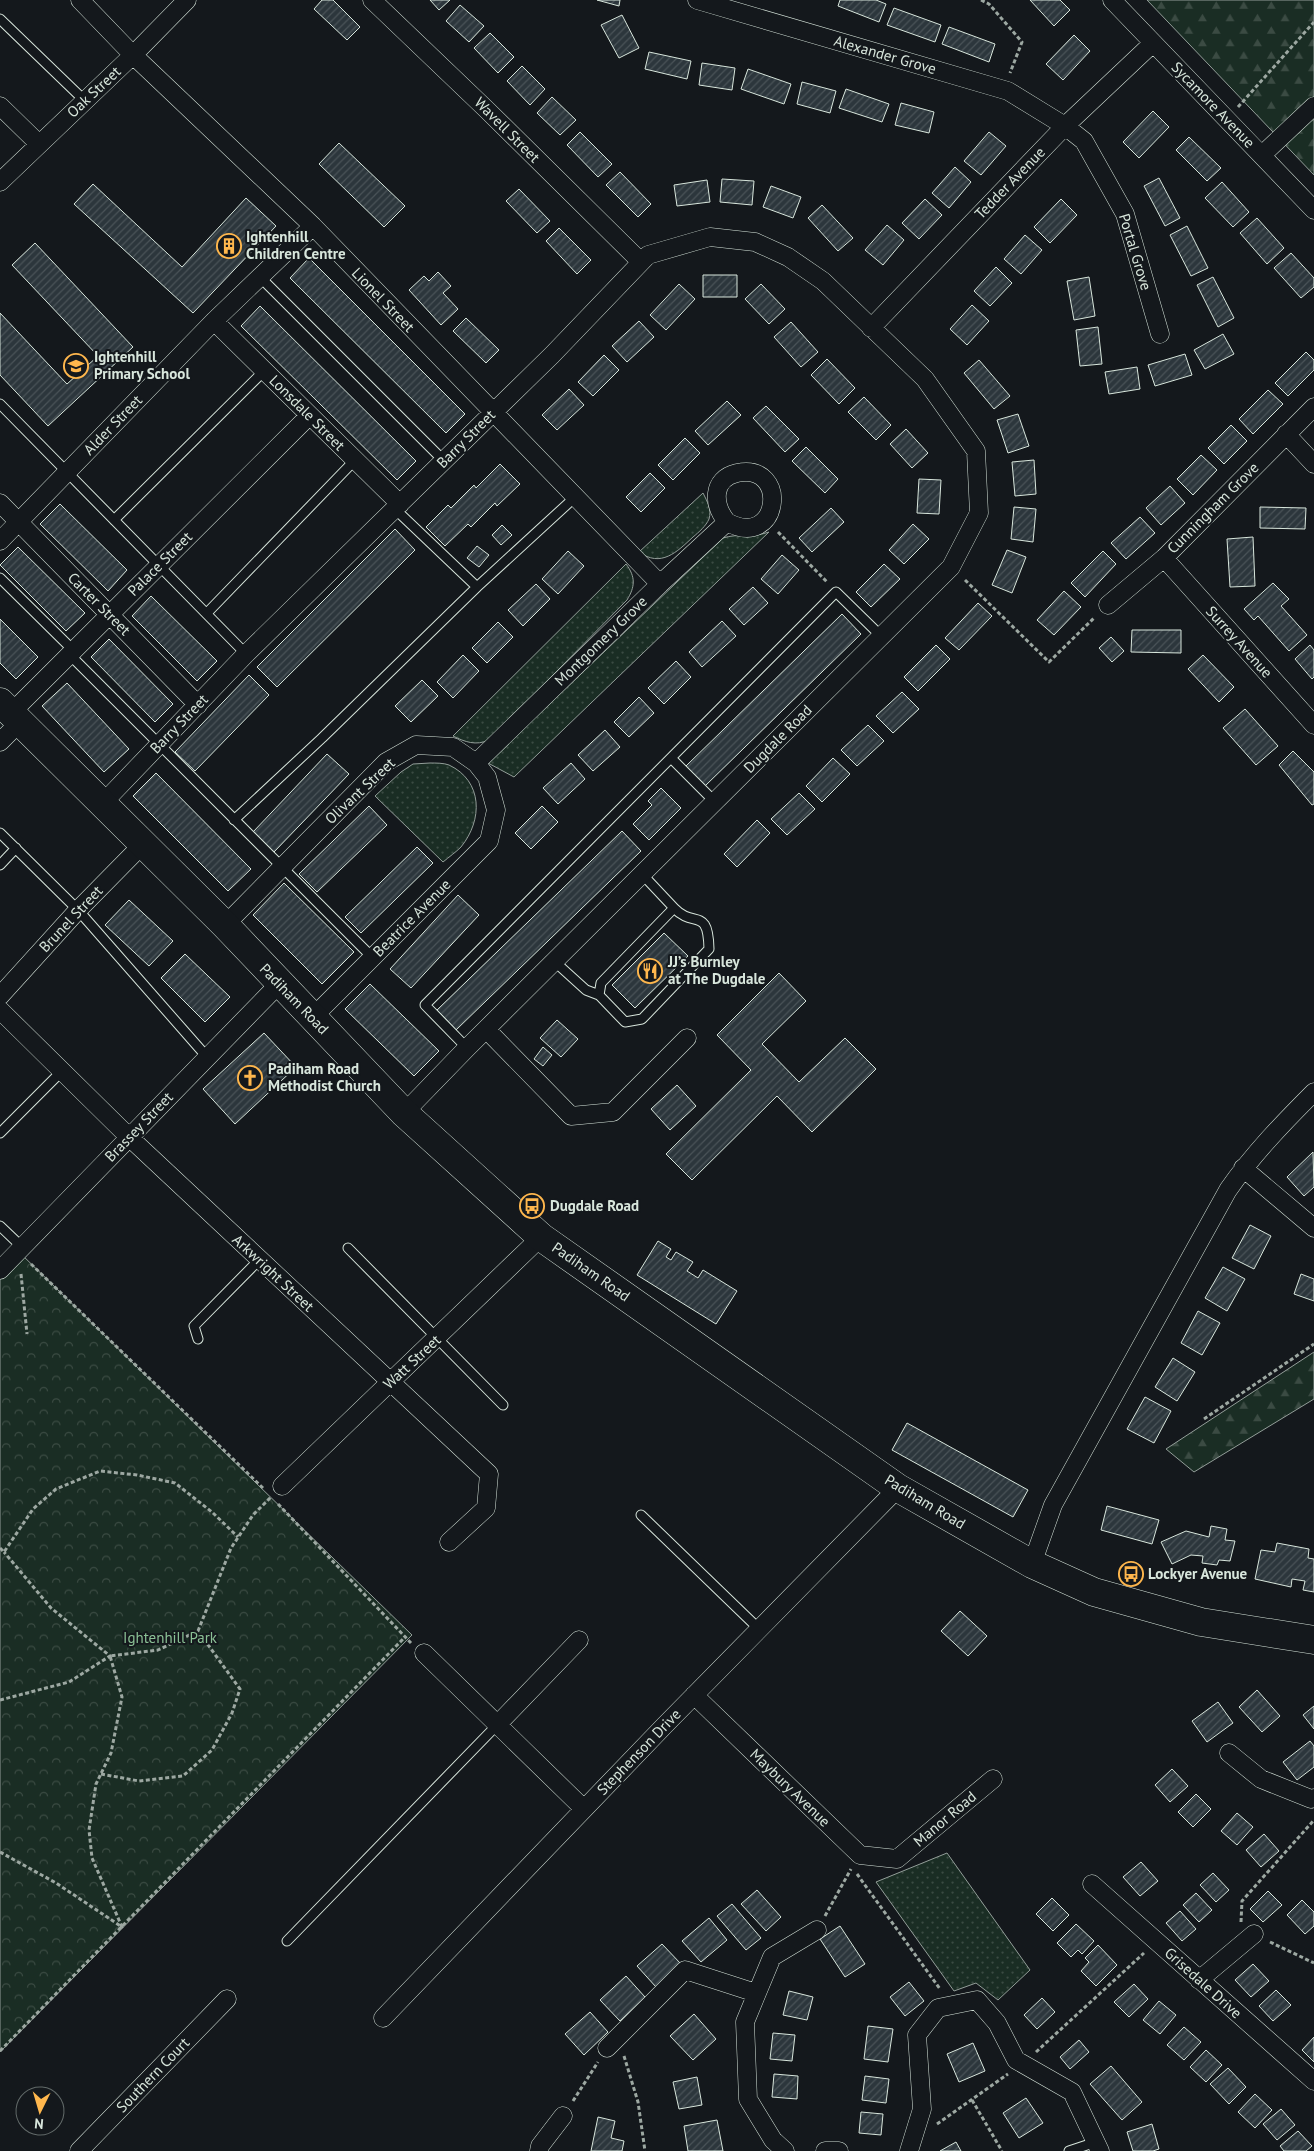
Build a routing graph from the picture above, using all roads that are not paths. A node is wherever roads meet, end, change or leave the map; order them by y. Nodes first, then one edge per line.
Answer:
1 (80, 0) edge
2 (372, 0) edge
3 (697, 0) edge
4 (1112, 0) edge
5 (179, 3) edge
6 (0, 19) edge
7 (1154, 43) junction
8 (133, 55) junction
9 (85, 100) junction
10 (0, 106) edge
11 (1314, 106) edge
12 (1065, 126) junction
13 (39, 144) junction
14 (1262, 155) junction
15 (0, 182) edge
16 (1314, 210) edge
17 (313, 226) junction
18 (641, 262) junction
19 (260, 277) junction
20 (214, 321) junction
21 (871, 328) junction
22 (1160, 334) dead end
23 (264, 371) junction
24 (0, 404) edge
25 (1314, 407) edge
26 (492, 414) junction
27 (309, 416) junction
28 (1286, 434) junction
29 (355, 460) junction
30 (444, 461) junction
31 (1314, 464) edge
32 (67, 471) junction
33 (574, 498) junction
34 (0, 503) edge
35 (398, 507) junction
36 (114, 520) junction
37 (18, 521) junction
38 (727, 522) junction
39 (0, 541) edge
40 (1164, 558) junction
41 (158, 566) junction
42 (0, 578) edge
43 (660, 584) junction
44 (477, 587) junction
45 (1108, 605) road end
46 (207, 613) junction
47 (110, 614) junction
48 (881, 636) junction
49 (71, 652) junction
50 (246, 654) junction
51 (198, 705) junction
52 (11, 712) edge
53 (1314, 725) edge
54 (0, 742) edge
55 (160, 744) junction
56 (671, 758) junction
57 (476, 763) junction
58 (714, 802) junction
59 (103, 803) junction
60 (496, 810) joint
61 (234, 820) junction
62 (0, 834) edge
63 (144, 844) junction
64 (16, 848) junction
65 (0, 865) edge
66 (281, 868) junction
67 (642, 874) junction
68 (674, 908) junction
69 (78, 910) junction
70 (224, 925) junction
71 (372, 957) junction
72 (554, 961) junction
73 (279, 984) junction
74 (599, 995) junction
75 (0, 996) edge
76 (0, 1010) edge
77 (312, 1018) junction
78 (486, 1029) junction
79 (687, 1038) dead end
80 (467, 1048) junction
81 (207, 1057) junction
82 (62, 1071) junction
83 (1314, 1092) edge
84 (404, 1114) junction
85 (0, 1133) edge
86 (129, 1137) junction
87 (1243, 1168) junction
88 (0, 1226) edge
89 (1314, 1228) edge
90 (541, 1237) junction
91 (348, 1248) dead end
92 (20, 1249) junction
93 (259, 1260) junction
94 (0, 1270) edge
95 (438, 1337) junction
96 (198, 1339) dead end
97 (390, 1383) junction
98 (503, 1405) dead end
99 (898, 1488) junction
100 (277, 1491) road end
101 (641, 1514) dead end
102 (449, 1542) dead end
103 (1032, 1564) junction
104 (759, 1629) junction
105 (579, 1640) dead end
106 (1314, 1640) edge
107 (424, 1653) dead end
108 (694, 1695) junction
109 (498, 1724) junction
110 (1229, 1753) dead end
111 (992, 1779) dead end
112 (1314, 1798) edge
113 (584, 1809) junction
114 (897, 1859) joint
115 (1092, 1884) dead end
116 (817, 1930) road end
117 (1254, 1934) road end
118 (286, 1941) dead end
119 (1199, 1980) junction
120 (756, 1993) junction
121 (227, 1999) dead end
122 (383, 2018) dead end
123 (612, 2042) road end
124 (1314, 2081) edge
125 (563, 2116) road end
126 (911, 2146) edge
127 (1098, 2147) edge
128 (80, 2151) edge
129 (539, 2151) edge
130 (785, 2151) edge
131 (824, 2151) edge
132 (839, 2151) edge
133 (1070, 2151) edge

1 - 8 street, Lionel Street
2 - 18 street, Wavell Street
3 - 12 street, Alexander Grove
4 - 7 street, Sycamore Avenue
5 - 8 street, Oak Street
6 - 9 lane
7 - 12 street, Tedder Avenue
7 - 14 street, Sycamore Avenue
8 - 9 street, Oak Street
8 - 17 street, Lionel Street
9 - 13 street, Oak Street
10 - 13 street
11 - 14 street
12 - 21 street, Tedder Avenue
12 - 22 street, Portal Grove
13 - 15 street, Oak Street
14 - 16 street, Sycamore Avenue
17 - 19 street, Alder Street
17 - 26 street, Lionel Street
18 - 21 street, Barry Street
18 - 26 street, Barry Street
19 - 20 street, Alder Street
19 - 30 lane
20 - 23 street, Lonsdale Street
20 - 32 street, Alder Street
21 - 48 street, Dugdale Road
23 - 27 street, Lonsdale Street
23 - 36 lane
24 - 32 lane
25 - 28 street, Cunningham Grove
26 - 30 street, Barry Street
26 - 33 street, Lionel Street
27 - 29 street, Lonsdale Street
27 - 41 street, Palace Street
28 - 31 street
28 - 40 street, Cunningham Grove
29 - 35 street, Lonsdale Street
29 - 46 lane
30 - 35 street, Barry Street
32 - 36 lane
32 - 37 street, Alder Street
33 - 43 street, Lionel Street
33 - 44 lane
34 - 37 street, Carter Street
35 - 44 lane
35 - 50 street, Barry Street
36 - 41 lane
37 - 39 street, Alder Street
37 - 47 street, Carter Street
38 - 38 street
38 - 43 street, Montgomery Grove
40 - 45 street, Cunningham Grove
40 - 53 street, Surrey Avenue
41 - 46 lane
41 - 47 street, Palace Street
42 - 49 lane
43 - 57 street, Montgomery Grove
44 - 61 lane
46 - 50 lane
47 - 49 street, Palace Street
47 - 51 street, Carter Street
48 - 56 lane
48 - 58 street, Dugdale Road
49 - 52 street, Palace Street
49 - 55 lane
50 - 51 street, Barry Street
51 - 55 street, Barry Street
52 - 54 street, Palace Street
52 - 59 main road, Padiham Road
55 - 59 street, Barry Street
55 - 61 lane
56 - 58 lane
56 - 80 lane
57 - 60 street, Olivant Street
57 - 66 street, Olivant Street
58 - 67 street, Dugdale Road
59 - 63 main road, Padiham Road
60 - 71 street, Beatrice Avenue
61 - 66 lane
62 - 64 lane
63 - 69 street, Brunel Street
63 - 70 main road, Padiham Road
64 - 65 lane
64 - 69 lane
66 - 70 street, Olivant Street
66 - 71 lane
67 - 68 lane
67 - 72 street, Dugdale Road
68 - 74 lane
68 - 74 lane
69 - 75 street, Brunel Street
69 - 81 lane
70 - 73 main road, Padiham Road
71 - 77 street, Beatrice Avenue
72 - 74 lane
72 - 78 street, Dugdale Road
73 - 77 main road, Padiham Road
73 - 81 street, Brassey Street
76 - 82 street, Arkwright Street
77 - 84 main road, Padiham Road
78 - 79 street
78 - 80 street, Dugdale Road
80 - 84 street, Dugdale Road
81 - 86 street, Brassey Street
82 - 85 lane
82 - 86 street, Arkwright Street
83 - 87 street
84 - 90 main road, Padiham Road
86 - 92 street, Brassey Street
86 - 93 street, Arkwright Street
87 - 89 street
87 - 103 street
88 - 92 lane
90 - 95 street, Watt Street
90 - 99 main road, Padiham Road
91 - 95 lane
92 - 94 street, Brassey Street
93 - 96 lane
93 - 97 street, Arkwright Street
95 - 97 street, Watt Street
95 - 98 lane
97 - 100 street, Watt Street
97 - 102 street, Arkwright Street
99 - 103 main road, Padiham Road
99 - 104 street, Stephenson Drive
101 - 104 lane
103 - 106 main road, Padiham Road
104 - 108 street, Stephenson Drive
105 - 109 street
107 - 109 street
108 - 113 street, Stephenson Drive
108 - 114 street, Maybury Avenue
109 - 113 street
109 - 118 lane
110 - 112 street
111 - 114 street, Manor Road
113 - 122 street, Stephenson Drive
115 - 119 street, Grisedale Drive
116 - 120 street
117 - 119 street
119 - 124 street, Grisedale Drive
120 - 123 street
120 - 130 street
121 - 128 street, Southern Court
125 - 129 street
126 - 127 street
127 - 133 lane
131 - 132 street

